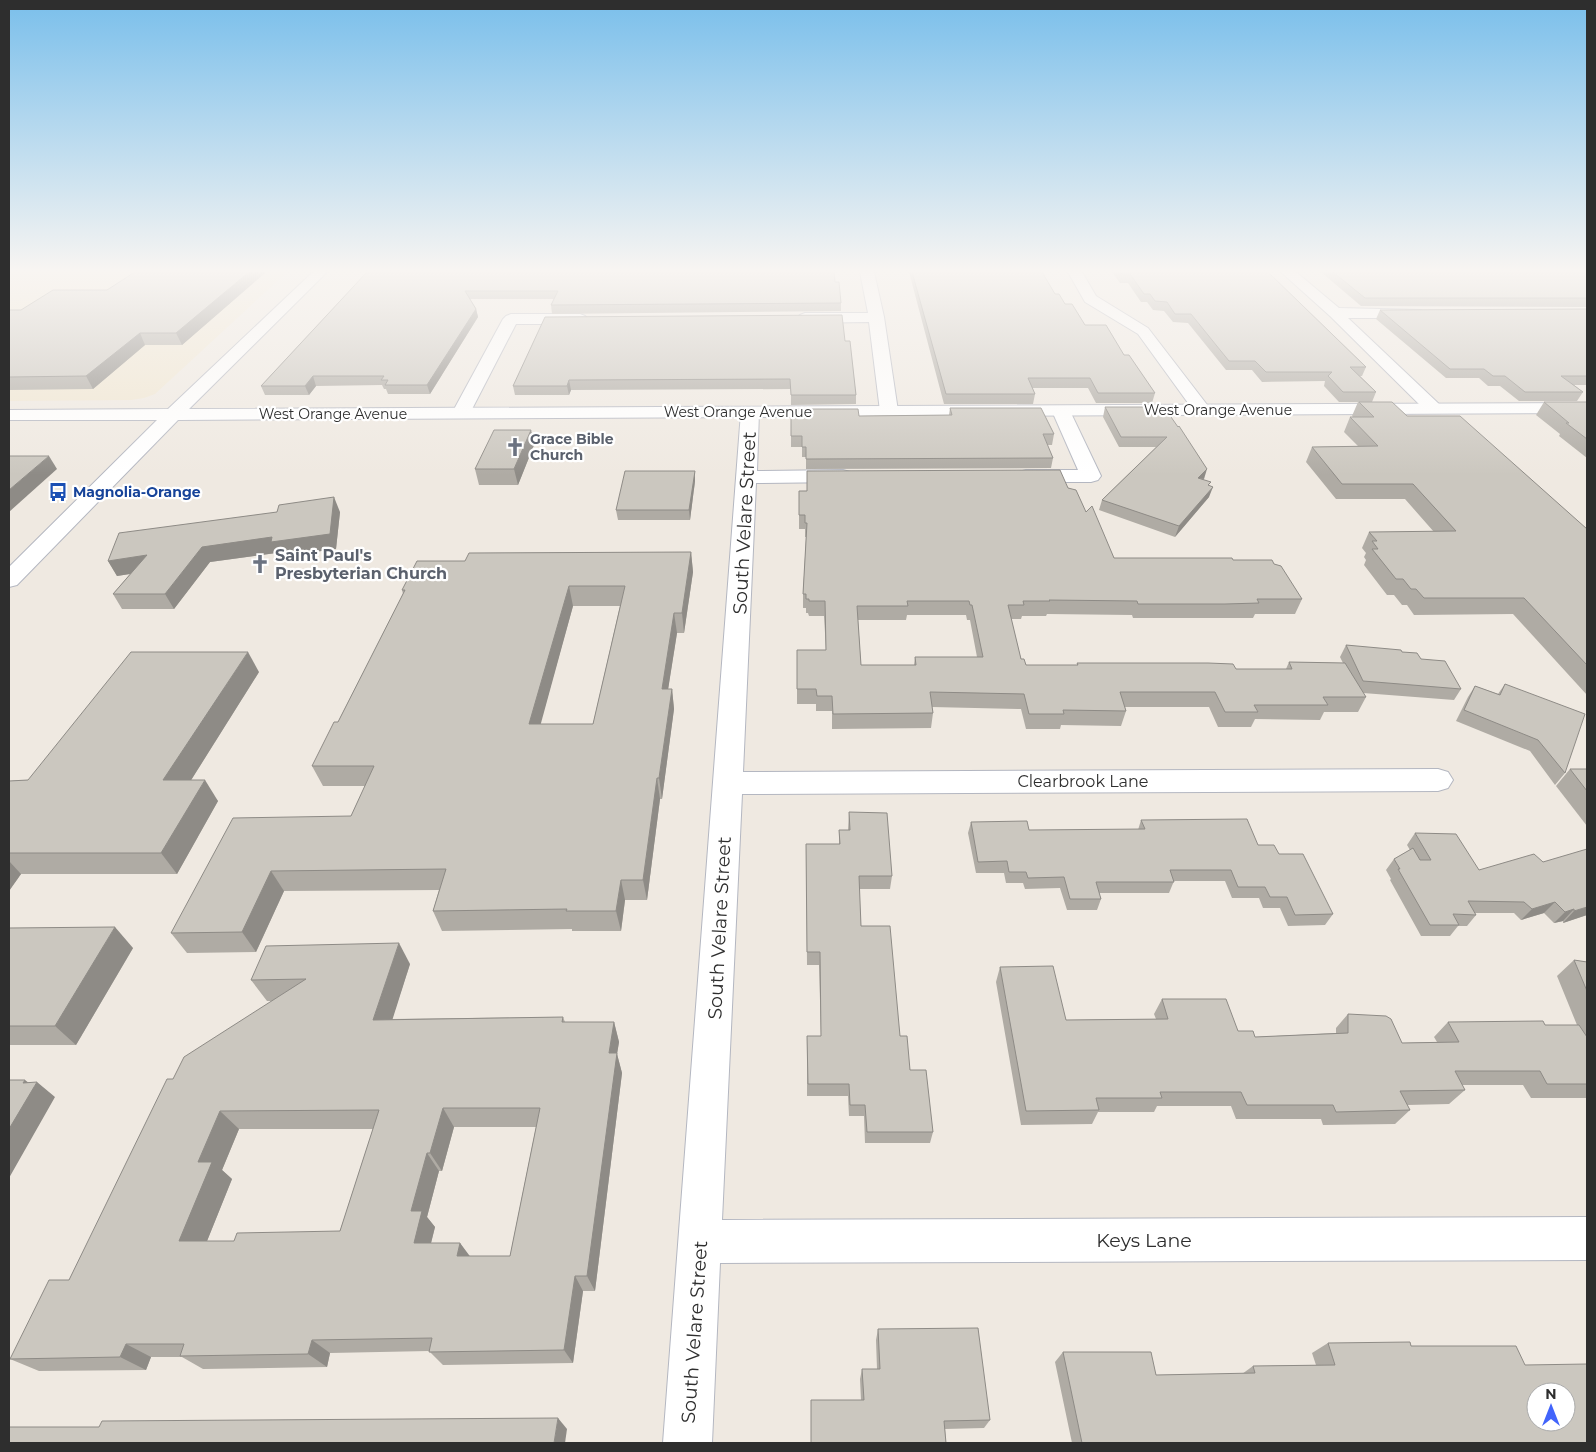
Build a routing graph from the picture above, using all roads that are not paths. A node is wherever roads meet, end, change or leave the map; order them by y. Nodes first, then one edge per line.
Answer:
1 (250, 340) edge
2 (500, 340) edge
3 (879, 340) edge
4 (1150, 340) edge
5 (1363, 340) edge
6 (1433, 408) junction
7 (1587, 408) edge
8 (1202, 410) junction
9 (890, 411) junction
10 (1061, 411) junction
11 (750, 412) junction
12 (461, 413) junction
13 (9, 415) edge
14 (172, 415) junction
15 (865, 476) edge
16 (1012, 476) edge
17 (746, 477) junction
18 (9, 580) edge
19 (1438, 780) dead end
20 (728, 783) junction
21 (1587, 1239) edge
22 (700, 1242) junction
23 (687, 1443) edge

1 - 14 street
2 - 12 street
3 - 9 street
4 - 8 street
5 - 6 street
6 - 7 street, West Orange Avenue
6 - 8 street, West Orange Avenue
8 - 10 street, West Orange Avenue
9 - 10 street, West Orange Avenue
9 - 11 street, West Orange Avenue
10 - 16 street
11 - 12 street, West Orange Avenue
11 - 17 street, South Velare Street
12 - 14 street, West Orange Avenue
13 - 14 street, West Orange Avenue
14 - 18 street
15 - 17 street
17 - 20 street, South Velare Street
19 - 20 street, Clearbrook Lane
20 - 22 street, South Velare Street
21 - 22 street, Keys Lane
22 - 23 street, South Velare Street

